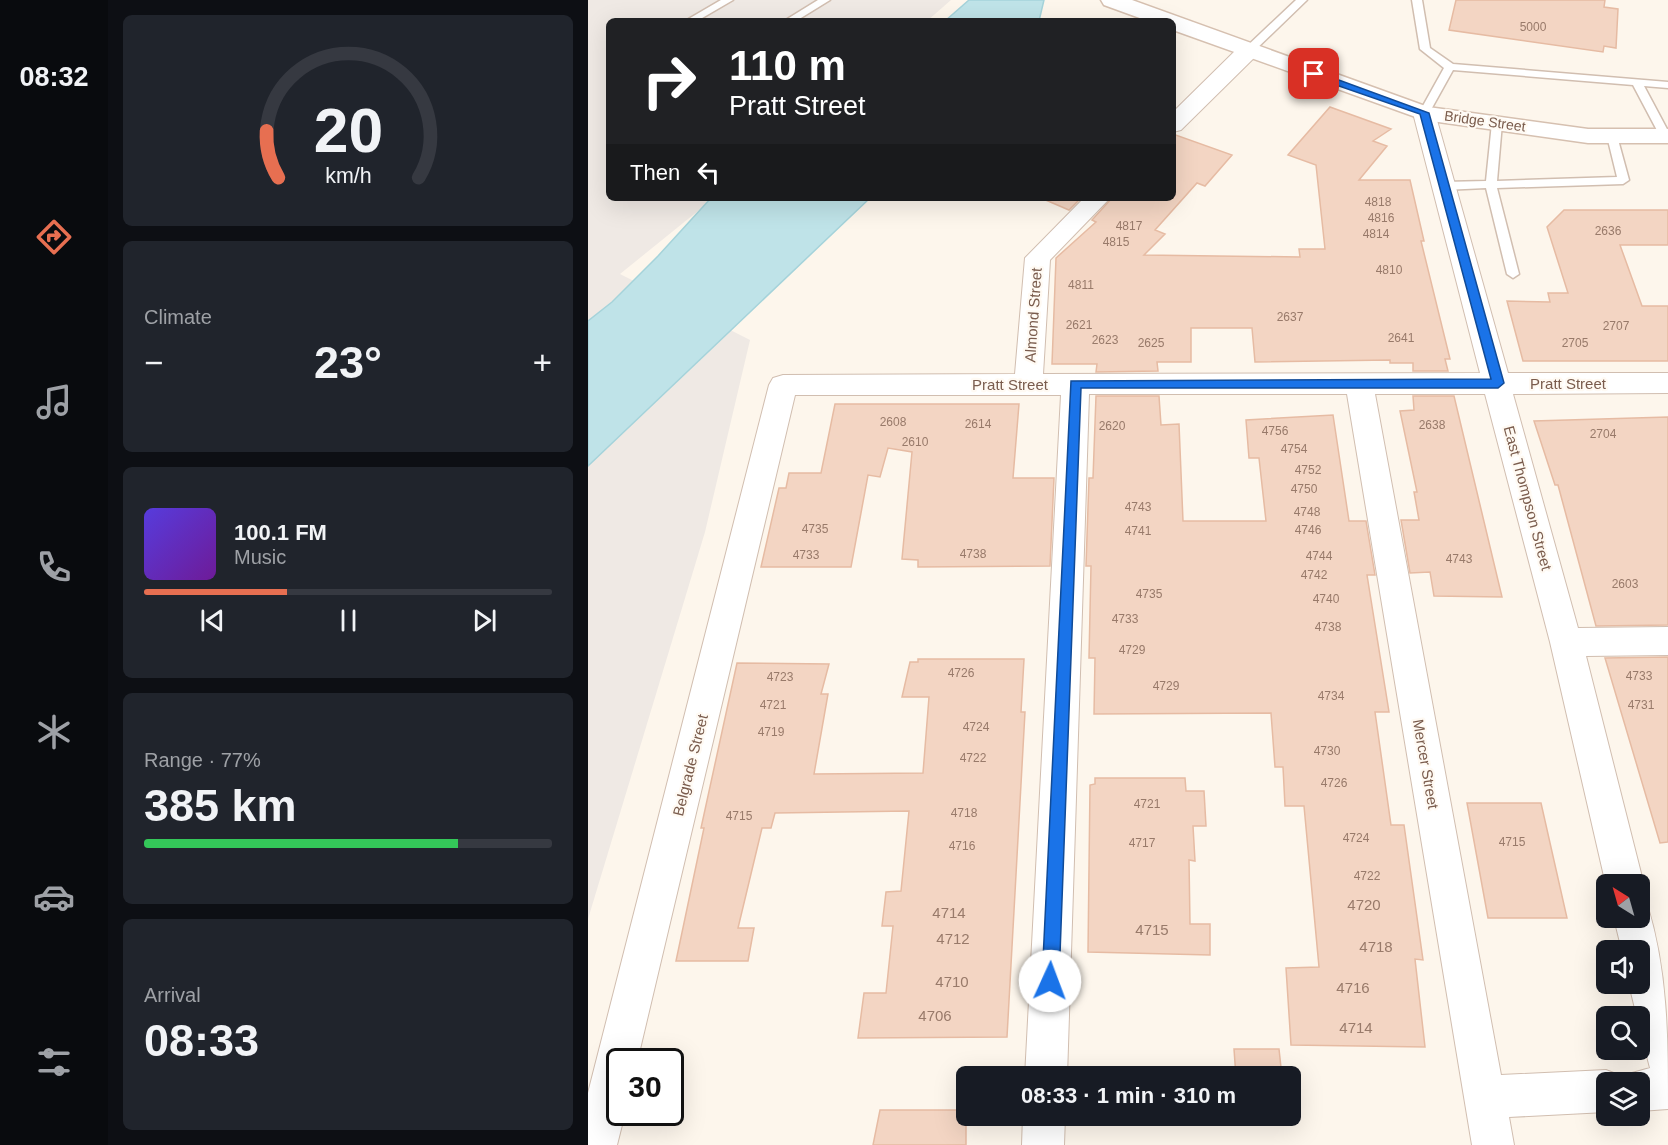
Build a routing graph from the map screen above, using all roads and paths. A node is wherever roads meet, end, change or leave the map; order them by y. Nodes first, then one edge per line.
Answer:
1 (728, 0) edge
2 (825, 0) edge
3 (1113, 0) edge
4 (1302, 0) edge
5 (1417, 0) edge
6 (695, 18) edge
7 (794, 18) edge
8 (1156, 18) edge
9 (1176, 26) edge
10 (1248, 51) junction
11 (1450, 67) junction
12 (1637, 83) junction
13 (1668, 85) edge
14 (1424, 113) junction
15 (1176, 121) edge
16 (1497, 123) junction
17 (1612, 136) junction
18 (1667, 136) edge
19 (1491, 185) junction
20 (1444, 186) junction
21 (1095, 201) edge
22 (1513, 274) dead end
23 (1359, 383) junction
24 (1498, 383) junction
25 (1668, 383) edge
26 (1028, 384) junction
27 (1075, 384) junction
28 (783, 385) joint
29 (1668, 641) edge
30 (1566, 642) junction
31 (1622, 874) edge
32 (1635, 928) edge
33 (1668, 1063) edge
34 (1046, 1066) edge
35 (1668, 1088) edge
36 (1650, 1089) edge
37 (1596, 1091) edge
38 (1485, 1097) junction
39 (1044, 1126) edge
40 (596, 1145) edge
41 (1043, 1145) edge
42 (1493, 1145) edge

1 - 6 lane
2 - 7 lane
3 - 8 main road, Bridge Street
4 - 10 lane
5 - 11 lane
9 - 10 main road, Bridge Street
10 - 14 main road, Bridge Street
10 - 15 street
11 - 12 lane
11 - 14 lane
12 - 13 lane
12 - 18 lane
14 - 16 main road, Bridge Street
14 - 20 street, East Thompson Street
16 - 17 main road, Bridge Street
16 - 19 lane
17 - 18 main road, Bridge Street
17 - 19 lane
19 - 20 lane
19 - 22 lane
20 - 24 street, East Thompson Street
21 - 26 street, Almond Street
23 - 24 street, Pratt Street
23 - 27 street, Pratt Street
23 - 38 street, Mercer Street
24 - 25 street, Pratt Street
24 - 30 street, East Thompson Street
26 - 27 street, Pratt Street
26 - 28 street, Pratt Street
27 - 34 street
28 - 40 street, Belgrade Street
29 - 30 street
30 - 31 street, East Thompson Street
32 - 33 street
35 - 36 street
37 - 38 street
38 - 42 street, Mercer Street
39 - 41 street

